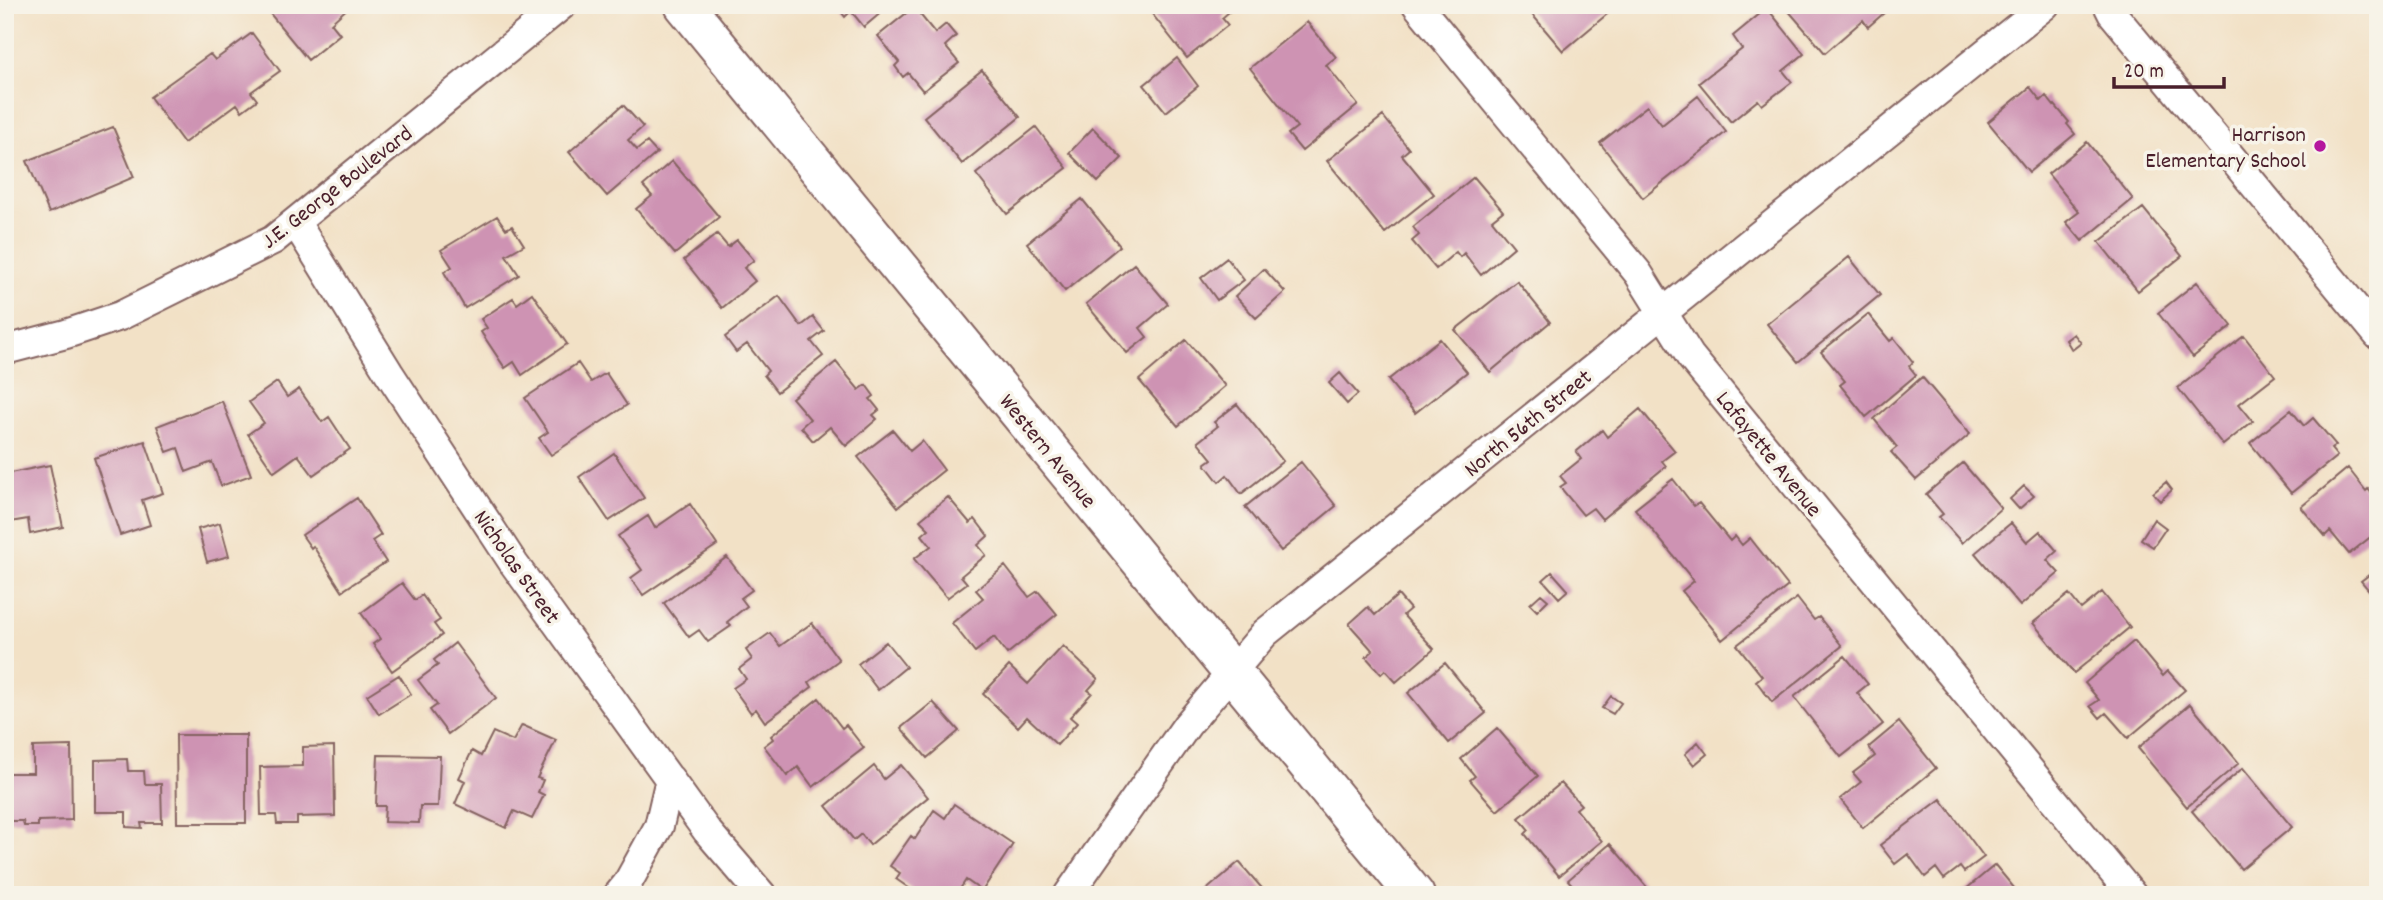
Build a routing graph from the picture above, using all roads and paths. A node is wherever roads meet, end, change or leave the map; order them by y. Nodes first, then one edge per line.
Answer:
1 (562, 5) edge
2 (684, 5) edge
3 (1417, 5) edge
4 (2045, 5) edge
5 (2108, 5) edge
6 (296, 223) junction
7 (1663, 313) junction
8 (2378, 335) edge
9 (5, 350) edge
10 (1231, 672) junction
11 (670, 779) junction
12 (618, 895) edge
13 (762, 895) edge
14 (1068, 895) edge
15 (1415, 895) edge
16 (2132, 895) edge

1 - 6 street, J.E. George Boulevard
2 - 10 street, Western Avenue
3 - 7 street, Lafayette Avenue
4 - 7 street, North 56th Street
5 - 8 street
6 - 9 street, J.E. George Boulevard
6 - 11 street, Nicholas Street
7 - 10 street, North 56th Street
7 - 16 street, Lafayette Avenue
10 - 14 street, North 56th Street
10 - 15 street, Western Avenue
11 - 12 street
11 - 13 street, Nicholas Street

